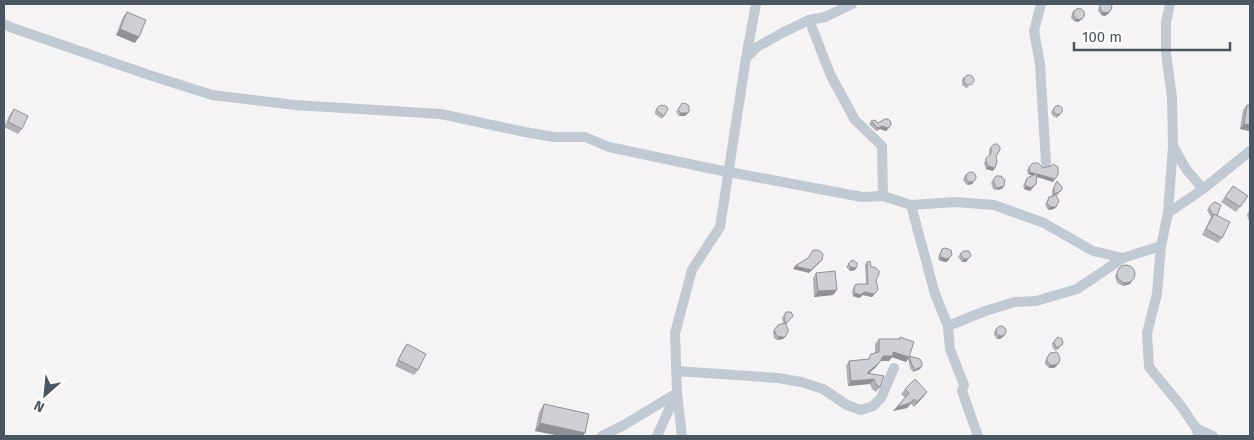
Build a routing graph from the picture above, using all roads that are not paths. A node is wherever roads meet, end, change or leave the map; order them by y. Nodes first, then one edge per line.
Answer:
1 (756, 4) edge
2 (852, 4) edge
3 (1041, 4) edge
4 (1170, 4) edge
5 (810, 20) junction
6 (4, 24) edge
7 (746, 58) junction
8 (1173, 146) junction
9 (1250, 151) edge
10 (1046, 163) dead end
11 (730, 172) junction
12 (1203, 189) junction
13 (883, 196) junction
14 (912, 205) junction
15 (1168, 213) junction
16 (1161, 246) junction
17 (1123, 258) junction
18 (948, 326) junction
19 (894, 368) dead end
20 (676, 371) junction
21 (677, 393) junction
22 (1197, 432) edge
23 (602, 436) edge
24 (657, 436) edge
25 (682, 436) edge
26 (978, 436) edge
27 (1213, 436) edge

1 - 7 street
2 - 5 street
3 - 10 street
4 - 8 street
5 - 7 street
5 - 13 street
6 - 11 street
7 - 11 street
8 - 12 street
8 - 15 street
9 - 12 street
11 - 13 street
11 - 20 street
12 - 15 street
13 - 14 street
14 - 17 street
14 - 18 street
15 - 16 street
16 - 17 street
16 - 22 street
17 - 18 street
18 - 26 street
19 - 20 street
20 - 21 street
21 - 23 street
21 - 24 street
21 - 25 street
22 - 27 street

